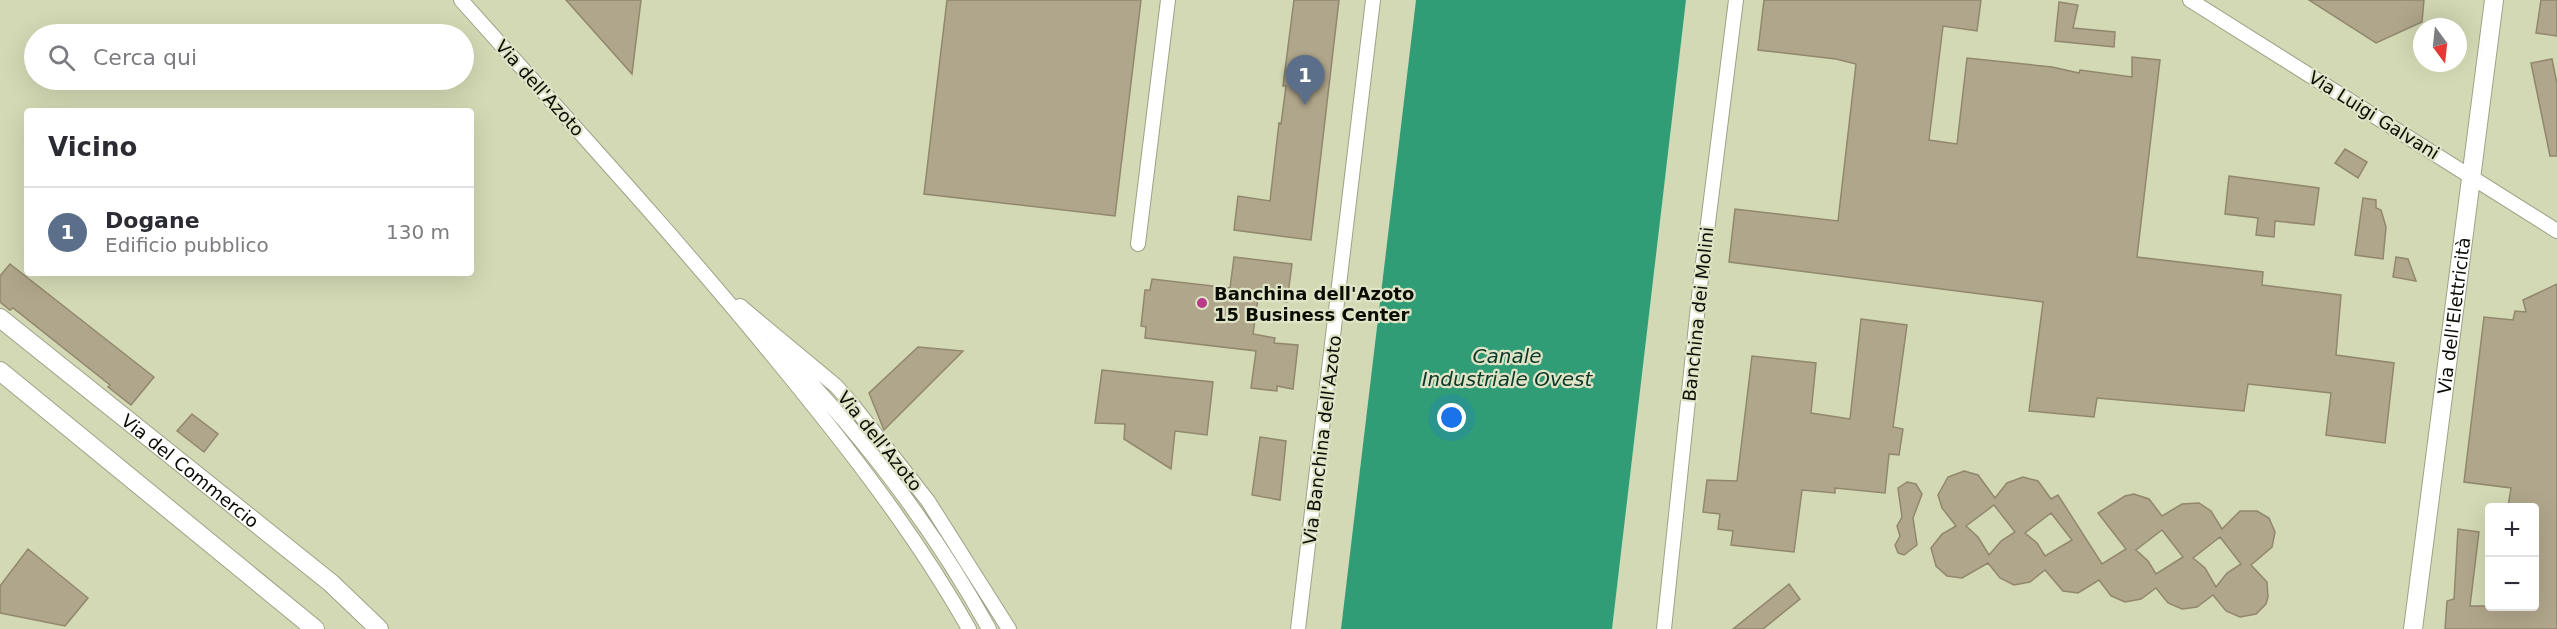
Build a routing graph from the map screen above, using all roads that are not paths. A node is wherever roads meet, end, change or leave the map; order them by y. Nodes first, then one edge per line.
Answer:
1 (461, 0) edge
2 (1168, 0) edge
3 (1373, 0) edge
4 (1736, 0) edge
5 (2190, 0) edge
6 (2494, 0) edge
7 (2472, 177) junction
8 (2557, 231) edge
9 (1138, 244) dead end
10 (714, 284) junction
11 (0, 318) edge
12 (0, 371) edge
13 (315, 629) edge
14 (379, 629) edge
15 (969, 629) edge
16 (989, 629) edge
17 (1009, 629) edge
18 (1298, 629) edge
19 (1664, 629) edge
20 (2413, 629) edge

1 - 10 street, Via dell'Azoto
2 - 9 street
3 - 18 street, Via Banchina dell'Azoto
4 - 19 street, Banchina dei Molini
5 - 7 street, Via Luigi Galvani
6 - 7 street, Via dell'Elettricità
7 - 8 street, Via Luigi Galvani
7 - 20 street, Via dell'Elettricità
10 - 15 street, Via dell'Azoto
10 - 16 street, Via dell'Azoto
10 - 17 street, Via dell'Azoto
11 - 14 street, Via del Commercio
12 - 13 street

